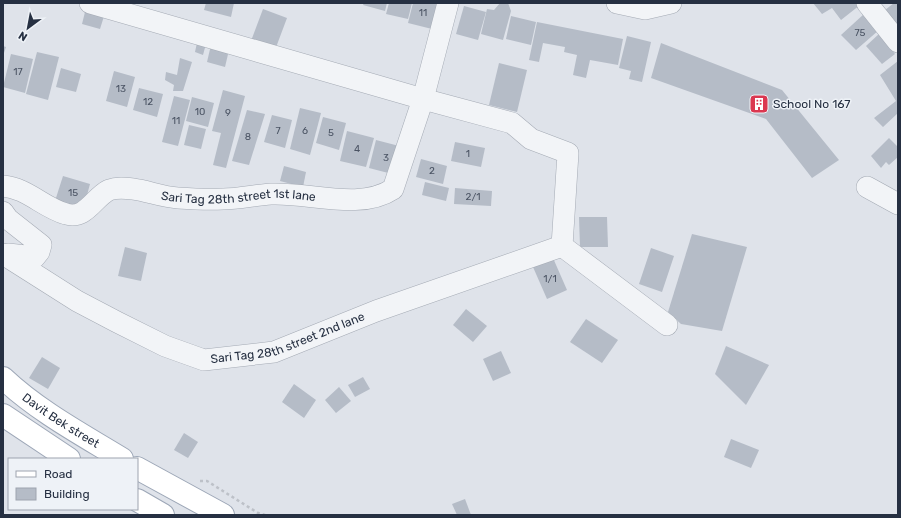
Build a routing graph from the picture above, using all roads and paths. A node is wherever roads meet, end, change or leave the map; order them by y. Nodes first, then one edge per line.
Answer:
1 (90, 3) edge
2 (448, 3) edge
3 (617, 3) edge
4 (867, 3) edge
5 (670, 4) edge
6 (898, 42) edge
7 (423, 99) junction
8 (3, 186) edge
9 (867, 187) dead end
10 (898, 204) edge
11 (3, 212) edge
12 (562, 246) junction
13 (3, 254) edge
14 (667, 325) dead end
15 (3, 378) edge
16 (3, 415) edge
17 (68, 458) edge
18 (120, 458) edge
19 (138, 469) edge
20 (138, 501) edge
21 (164, 515) edge
22 (223, 515) edge

1 - 7 street
2 - 7 street, Sari Tag 28th street 1st lane
3 - 5 street
4 - 6 street
7 - 8 street, Sari Tag 28th street 1st lane
7 - 12 street
9 - 10 street
11 - 13 street
12 - 13 street, Sari Tag 28th street 2nd lane
12 - 14 street
15 - 18 main road, Davit Bek street
16 - 17 main road
19 - 22 main road
20 - 21 main road

